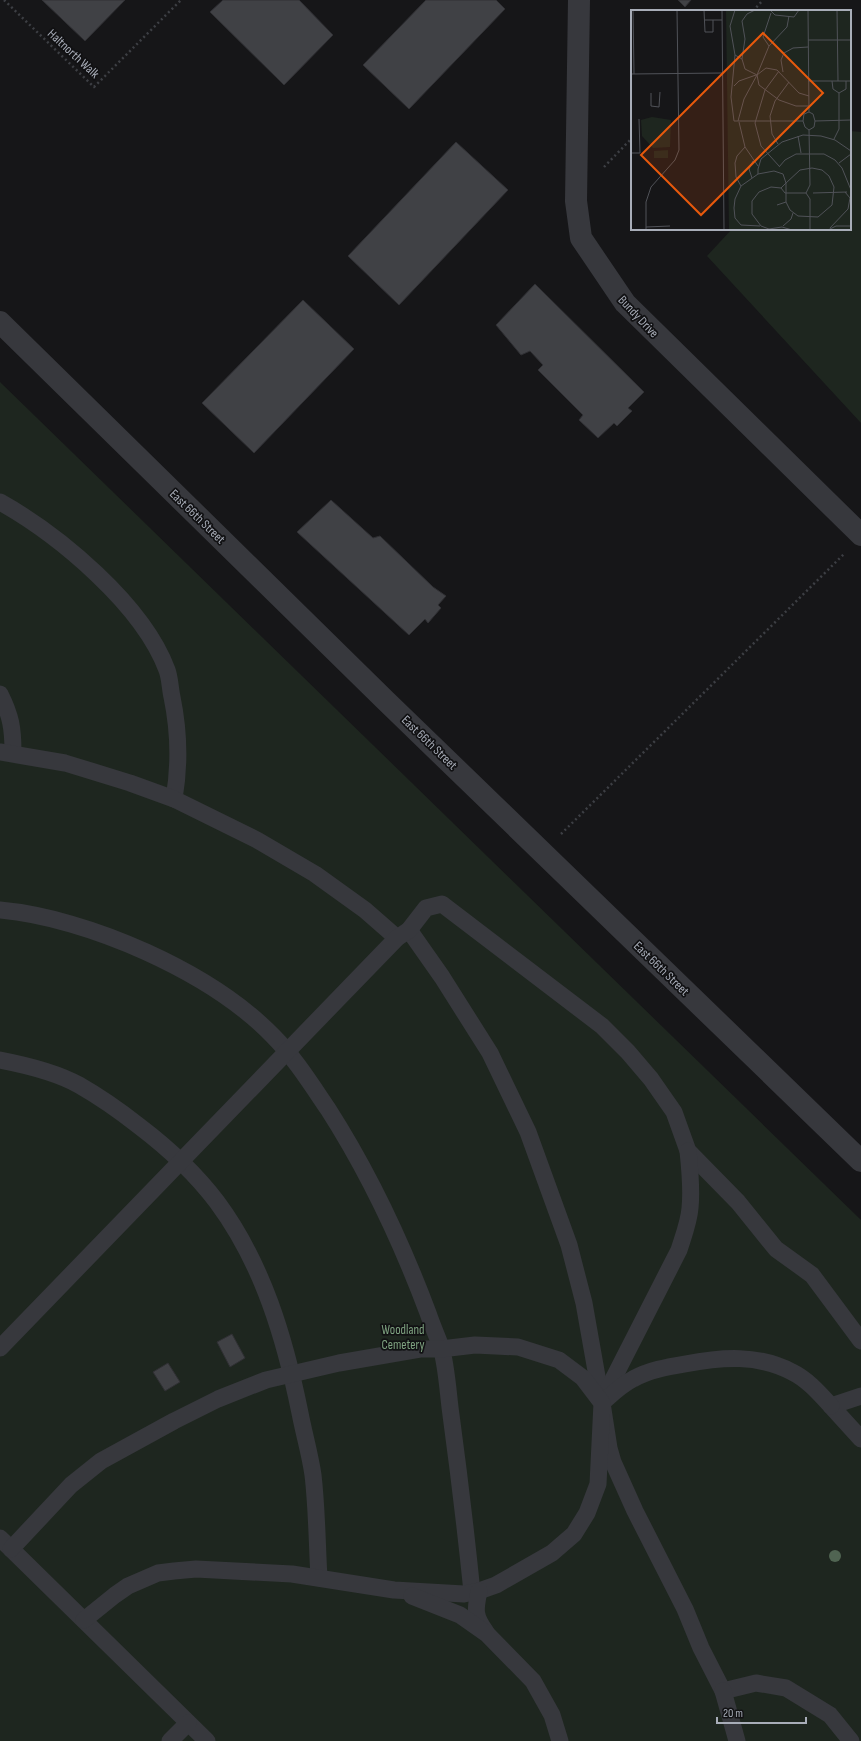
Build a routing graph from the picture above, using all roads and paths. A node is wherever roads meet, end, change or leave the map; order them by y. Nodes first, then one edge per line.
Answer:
1 (4, 0) edge
2 (181, 0) edge
3 (579, 0) edge
4 (763, 0) edge
5 (754, 10) edge
6 (631, 139) edge
7 (604, 167) dead end
8 (0, 322) edge
9 (0, 502) edge
10 (861, 535) edge
11 (845, 554) dead end
12 (0, 694) edge
13 (6, 753) edge
14 (174, 799) junction
15 (560, 835) dead end
16 (0, 910) edge
17 (403, 934) junction
18 (287, 1052) junction
19 (0, 1060) edge
20 (688, 1151) junction
21 (180, 1161) junction
22 (861, 1161) edge
23 (861, 1341) edge
24 (0, 1348) edge
25 (441, 1349) junction
26 (292, 1374) junction
27 (861, 1396) edge
28 (602, 1403) junction
29 (831, 1406) junction
30 (861, 1439) edge
31 (622, 1480) junction
32 (598, 1484) junction
33 (5, 1543) edge
34 (319, 1578) junction
35 (394, 1590) junction
36 (476, 1591) junction
37 (84, 1620) junction
38 (487, 1634) junction
39 (723, 1691) junction
40 (188, 1723) junction
41 (170, 1741) edge
42 (207, 1741) edge
43 (560, 1741) edge
44 (737, 1741) edge
45 (851, 1741) edge

1 - 2 path, Haltnorth Walk
3 - 10 street, Bundy Drive
4 - 5 path
6 - 7 path
8 - 22 street, East 66th Street
9 - 14 lane
11 - 15 path
12 - 13 lane
13 - 14 lane
14 - 17 lane
16 - 18 lane
17 - 18 lane
17 - 20 lane
17 - 28 lane
18 - 21 lane
18 - 25 lane
19 - 21 lane
20 - 23 lane
20 - 28 lane
21 - 24 lane
21 - 26 lane
25 - 26 lane
25 - 28 lane
25 - 36 lane
26 - 33 lane
26 - 34 lane
27 - 29 lane
28 - 29 lane
28 - 31 lane
28 - 32 lane
29 - 30 lane
31 - 32 lane
31 - 39 lane
32 - 36 lane
33 - 37 lane
34 - 35 lane
34 - 37 lane
35 - 36 lane
35 - 38 lane
36 - 38 lane
37 - 40 lane
38 - 43 lane
39 - 44 lane
39 - 45 lane
40 - 41 lane
40 - 42 lane

